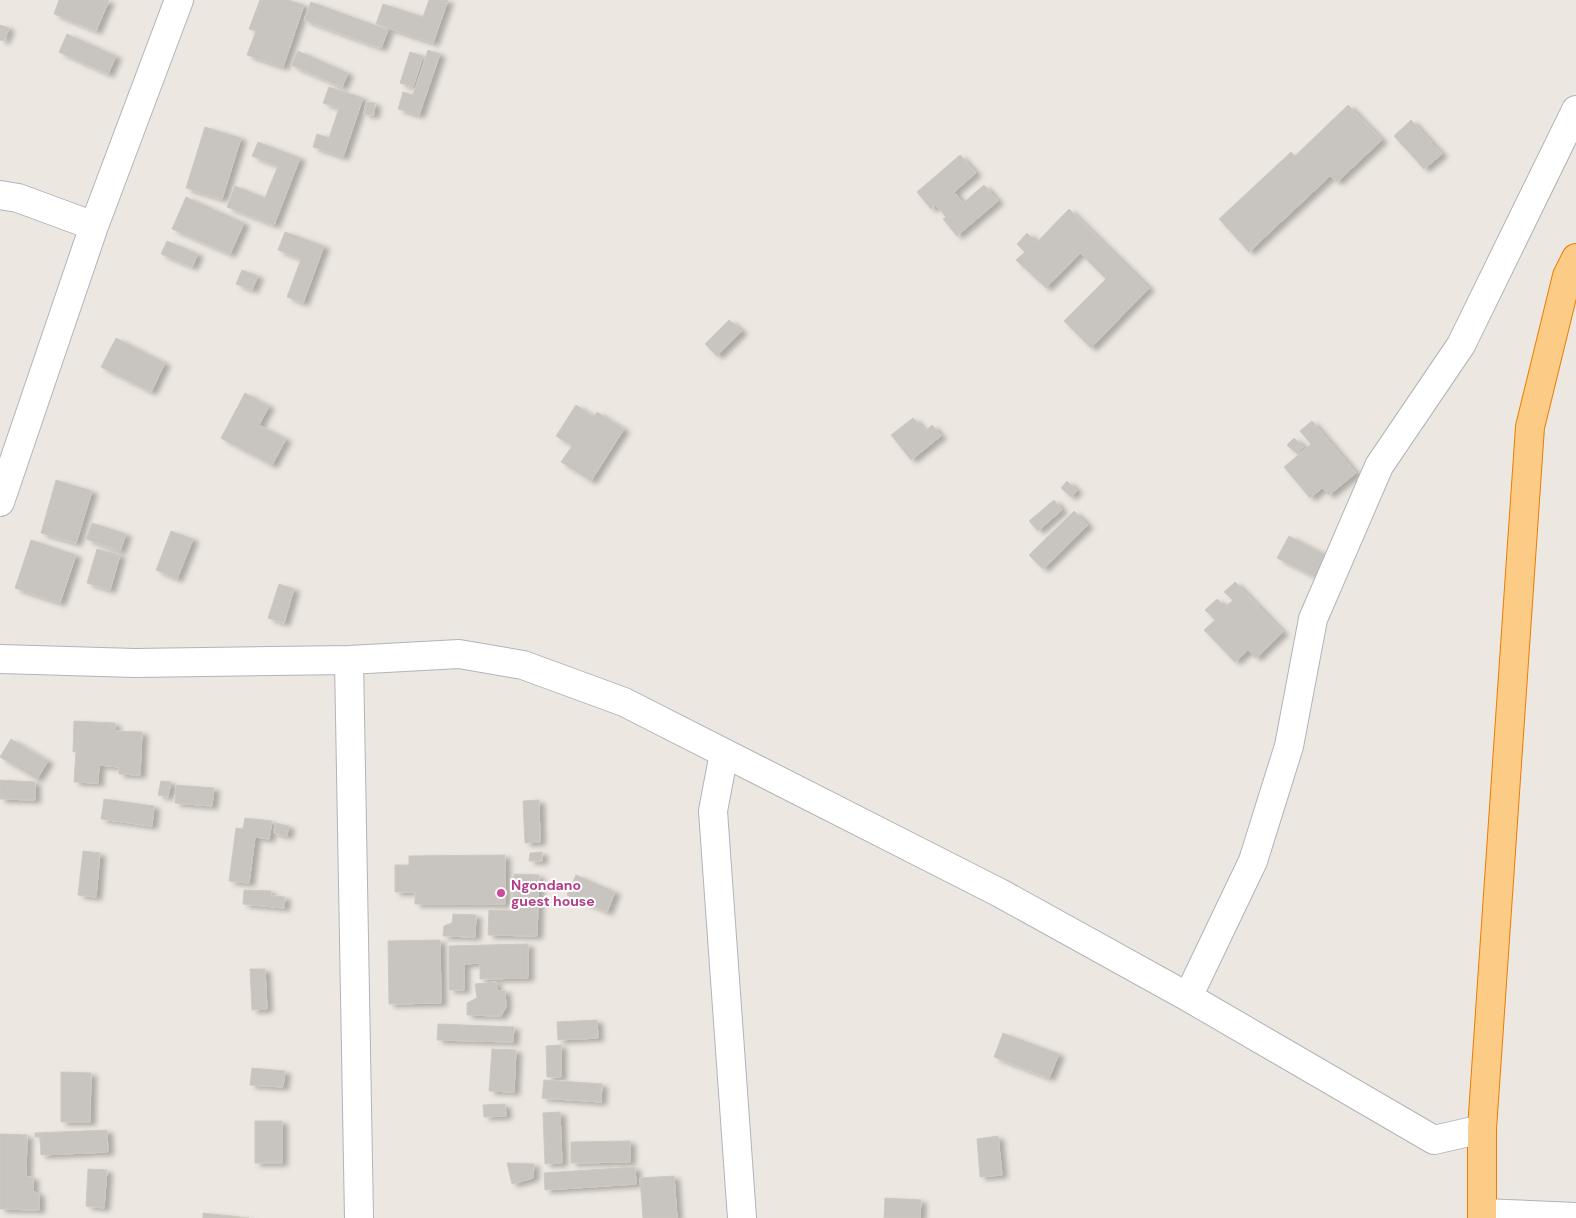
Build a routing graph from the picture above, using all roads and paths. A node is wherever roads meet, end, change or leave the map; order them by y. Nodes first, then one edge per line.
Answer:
1 (179, 0) edge
2 (1576, 110) edge
3 (0, 195) edge
4 (94, 226) junction
5 (1576, 258) edge
6 (0, 502) edge
7 (0, 659) edge
8 (350, 660) junction
9 (724, 753) junction
10 (1188, 997) junction
11 (1482, 1129) junction
12 (1482, 1216) edge
13 (1576, 1217) edge
14 (360, 1218) edge
15 (742, 1218) edge

1 - 4 street
2 - 10 street
3 - 4 street
4 - 6 street
5 - 11 highway
7 - 8 street
8 - 9 street
8 - 14 street
9 - 10 street
9 - 15 street
10 - 11 street
11 - 12 highway
12 - 13 street

